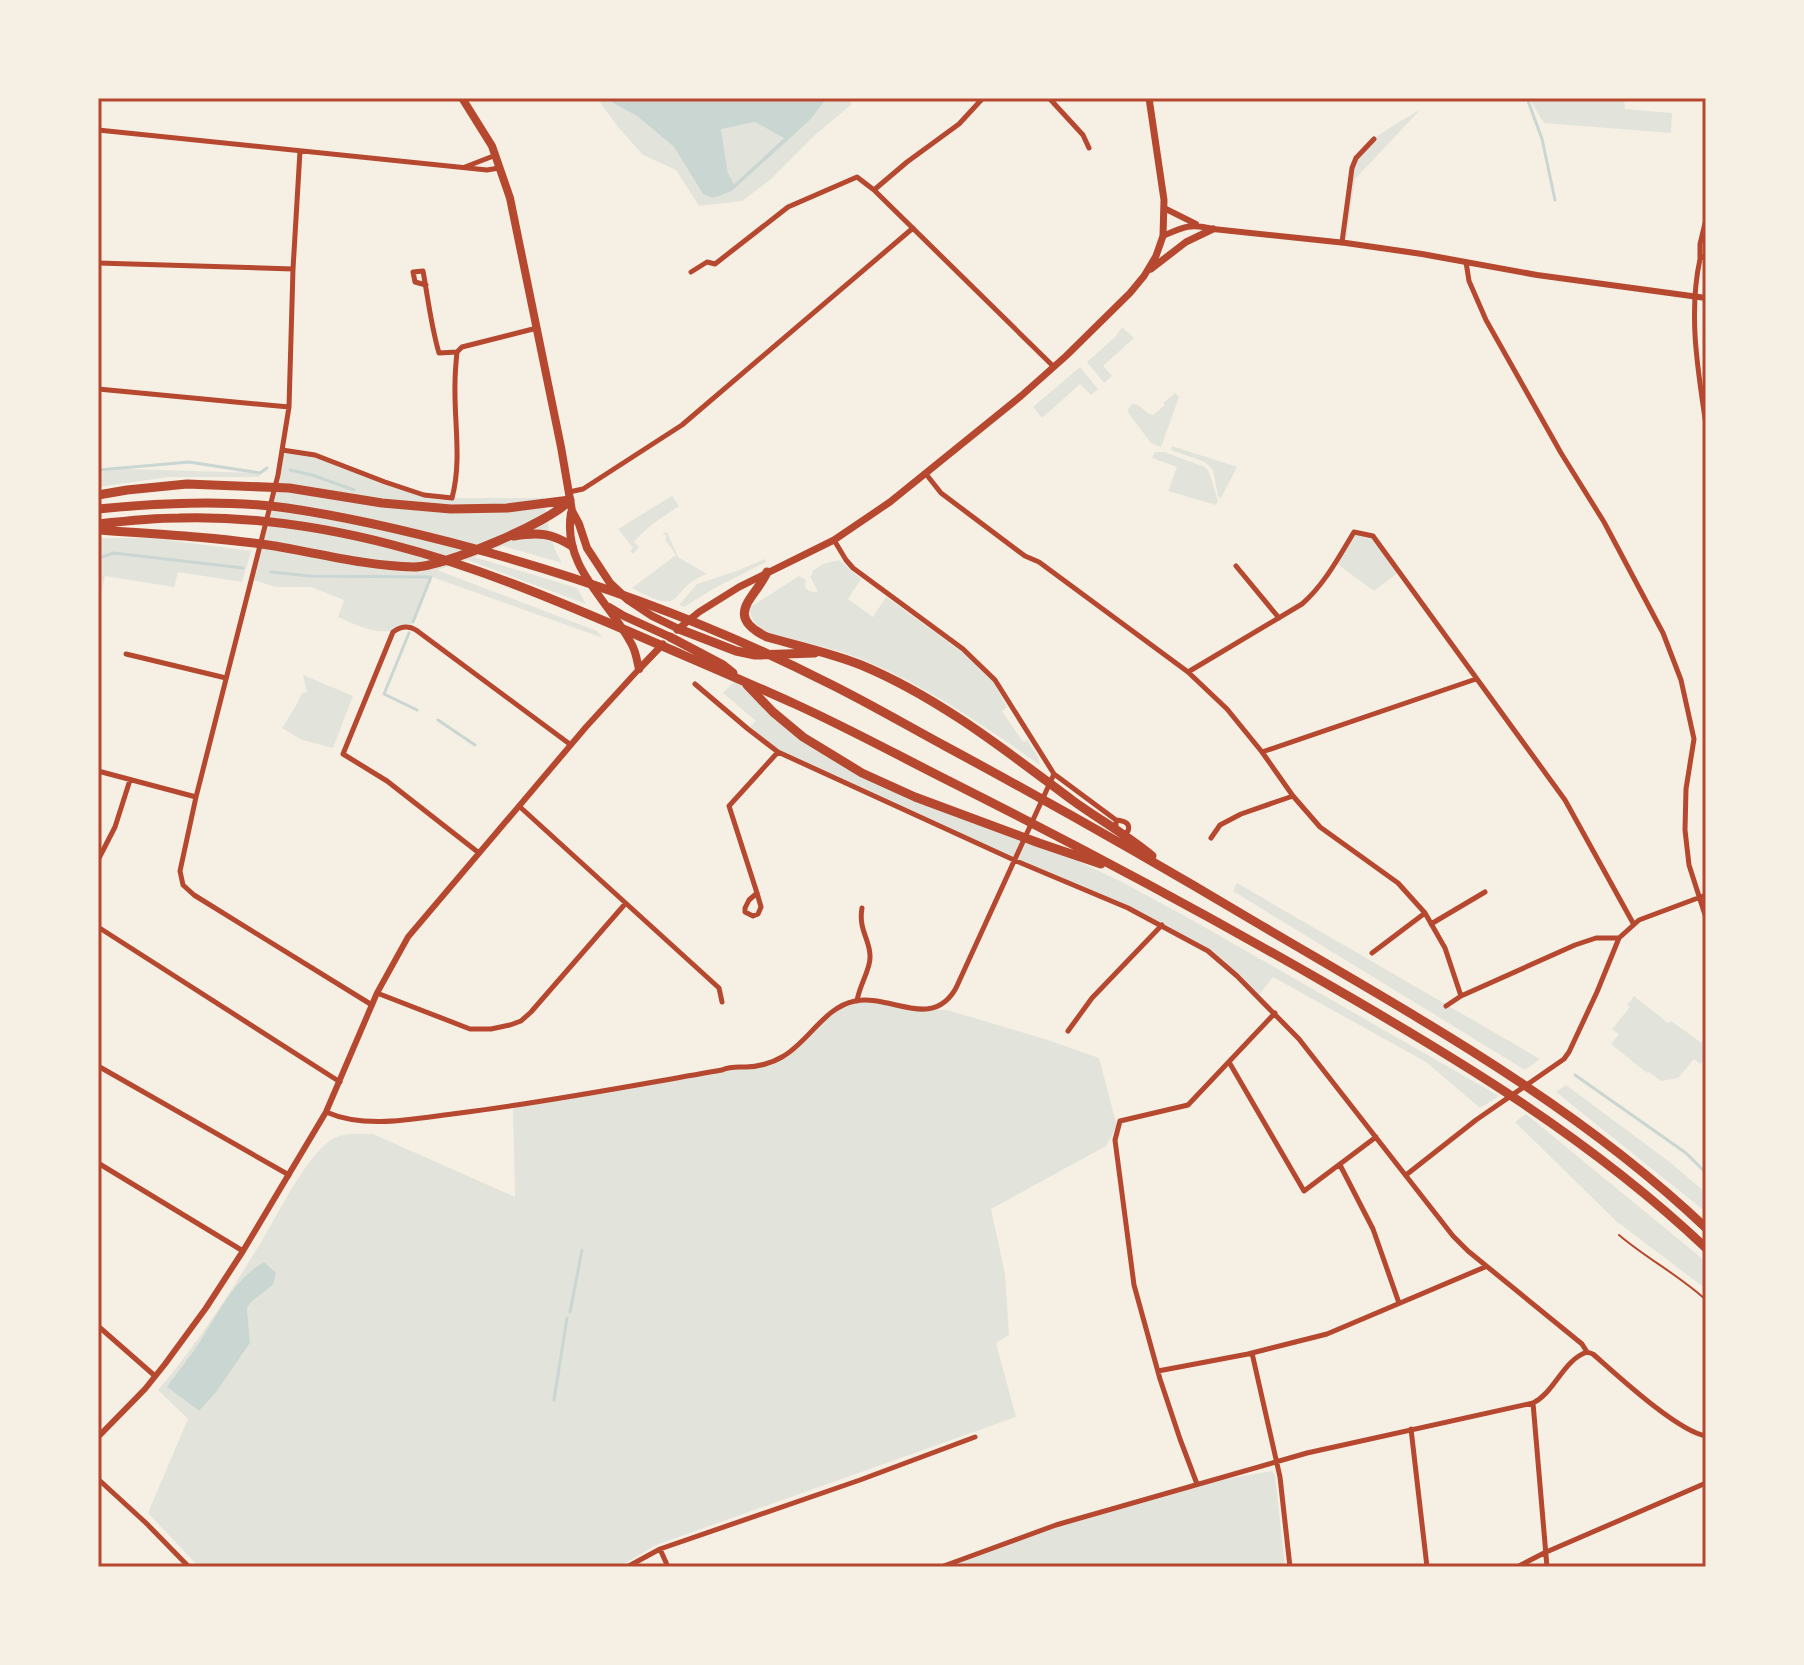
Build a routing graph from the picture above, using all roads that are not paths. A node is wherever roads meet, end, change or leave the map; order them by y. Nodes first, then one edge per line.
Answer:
1 (462, 98) edge
2 (983, 98) edge
3 (1049, 98) edge
4 (1149, 98) edge
5 (98, 130) edge
6 (1374, 139) dead end
7 (1089, 148) dead end
8 (300, 151) junction
9 (496, 155) junction
10 (501, 167) junction
11 (464, 168) junction
12 (874, 190) junction
13 (1164, 208) junction
14 (1706, 219) edge
15 (1196, 224) junction
16 (913, 228) junction
17 (1213, 229) junction
18 (1163, 236) junction
19 (1342, 242) junction
20 (1182, 245) junction
21 (1703, 257) edge
22 (1466, 262) junction
23 (98, 263) edge
24 (293, 269) junction
25 (691, 272) dead end
26 (1147, 272) junction
27 (426, 285) dead end
28 (1695, 297) junction
29 (1706, 298) edge
30 (537, 328) junction
31 (457, 352) junction
32 (1054, 367) junction
33 (98, 389) edge
34 (289, 407) junction
35 (1706, 425) edge
36 (282, 450) junction
37 (926, 474) junction
38 (98, 495) edge
39 (569, 496) junction
40 (98, 509) edge
41 (572, 511) junction
42 (98, 527) edge
43 (503, 538) junction
44 (834, 540) junction
45 (572, 546) junction
46 (1236, 566) dead end
47 (767, 572) junction
48 (605, 604) junction
49 (1279, 618) junction
50 (679, 629) junction
51 (670, 637) junction
52 (826, 653) junction
53 (126, 654) dead end
54 (639, 669) junction
55 (1188, 672) junction
56 (226, 678) junction
57 (1476, 679) junction
58 (695, 684) dead end
59 (571, 745) junction
60 (778, 752) junction
61 (1262, 752) junction
62 (98, 771) edge
63 (1054, 774) junction
64 (130, 780) junction
65 (1293, 796) junction
66 (196, 797) junction
67 (519, 806) junction
68 (1116, 820) dead end
69 (1211, 838) dead end
70 (479, 853) junction
71 (98, 860) edge
72 (1014, 860) junction
73 (1127, 872) junction
74 (1173, 874) junction
75 (1485, 892) dead end
76 (757, 893) dead end
77 (1703, 896) edge
78 (625, 904) junction
79 (862, 908) dead end
80 (1425, 913) junction
81 (1706, 918) edge
82 (1633, 923) junction
83 (1431, 924) junction
84 (1162, 925) junction
85 (98, 927) edge
86 (1619, 938) junction
87 (1372, 953) dead end
88 (377, 993) junction
89 (1461, 996) junction
90 (857, 1001) junction
91 (722, 1002) dead end
92 (372, 1005) junction
93 (1446, 1006) dead end
94 (1275, 1013) junction
95 (1068, 1031) dead end
96 (1229, 1062) junction
97 (98, 1066) edge
98 (340, 1082) junction
99 (326, 1112) junction
100 (1376, 1137) junction
101 (98, 1163) edge
102 (1340, 1165) junction
103 (289, 1175) junction
104 (1406, 1175) junction
105 (1706, 1228) edge
106 (1619, 1235) dead end
107 (1706, 1248) edge
108 (243, 1251) junction
109 (1485, 1267) junction
110 (1706, 1300) edge
111 (1399, 1303) junction
112 (98, 1326) edge
113 (1587, 1352) junction
114 (1252, 1353) junction
115 (1158, 1371) junction
116 (155, 1376) junction
117 (1533, 1403) junction
118 (1411, 1429) junction
119 (1706, 1436) edge
120 (98, 1437) edge
121 (975, 1437) dead end
122 (1278, 1462) junction
123 (98, 1479) edge
124 (1706, 1483) edge
125 (1197, 1484) junction
126 (660, 1549) junction
127 (1544, 1553) junction
128 (189, 1567) edge
129 (627, 1567) edge
130 (668, 1567) edge
131 (941, 1567) edge
132 (1290, 1567) edge
133 (1427, 1567) edge
134 (1517, 1567) edge
135 (1547, 1567) edge

1 - 9 main road
2 - 12 street
3 - 7 street
4 - 13 main road
5 - 8 street
6 - 19 street
8 - 11 street
8 - 24 street
9 - 10 main road
9 - 11 street
10 - 11 street
10 - 30 main road
12 - 16 street
12 - 25 street
13 - 15 street
13 - 18 main road
14 - 21 street
15 - 17 street
15 - 18 street
16 - 32 street
16 - 39 street
17 - 19 street
17 - 20 main road
18 - 20 main road
18 - 26 main road
19 - 22 street
20 - 26 main road
21 - 28 street
22 - 28 street
22 - 77 street
23 - 24 street
24 - 34 street
26 - 32 main road
27 - 31 street
28 - 29 street
28 - 35 street
30 - 31 street
30 - 39 main road
31 - 36 street
32 - 37 main road
33 - 34 street
34 - 36 street
36 - 56 street
37 - 44 main road
37 - 55 street
38 - 39 highway
39 - 41 main road
39 - 43 highway
40 - 74 highway
41 - 45 main road
41 - 50 main road
42 - 43 highway
42 - 73 highway
43 - 45 highway
44 - 47 main road
44 - 63 street
45 - 48 main road
46 - 49 street
47 - 50 main road
47 - 52 highway
48 - 51 main road
48 - 54 main road
49 - 55 street
49 - 57 street
50 - 51 main road
50 - 52 highway
51 - 54 main road
51 - 73 highway
52 - 74 highway
53 - 56 street
54 - 59 street
55 - 61 street
56 - 66 street
57 - 61 street
57 - 82 street
58 - 60 street
59 - 67 street
59 - 70 street
60 - 72 street
60 - 76 street
61 - 65 street
62 - 64 street
63 - 68 street
63 - 72 street
64 - 66 street
64 - 71 street
65 - 69 street
65 - 80 street
66 - 92 street
67 - 70 street
67 - 78 street
70 - 88 street
72 - 84 street
72 - 90 street
73 - 107 highway
74 - 105 highway
75 - 83 street
77 - 81 street
77 - 82 street
78 - 88 street
78 - 91 street
79 - 90 street
80 - 83 street
80 - 87 street
82 - 86 street
83 - 89 street
84 - 94 street
84 - 95 street
85 - 98 street
86 - 89 street
86 - 104 street
88 - 92 street
89 - 93 street
90 - 99 street
92 - 98 street
94 - 96 street
94 - 100 street
96 - 102 street
96 - 115 street
97 - 103 street
98 - 99 street
99 - 103 street
100 - 102 street
100 - 104 street
101 - 108 street
102 - 111 street
103 - 108 street
104 - 109 street
106 - 110 lane
108 - 116 street
109 - 111 street
109 - 113 street
111 - 114 street
112 - 116 street
113 - 117 street
113 - 119 street
114 - 115 street
114 - 122 street
115 - 125 street
116 - 120 street
117 - 118 street
117 - 127 street
118 - 122 street
118 - 133 street
121 - 126 street
122 - 125 street
122 - 132 street
123 - 128 street
124 - 127 street
125 - 131 street
126 - 129 street
126 - 130 street
127 - 134 street
127 - 135 street

